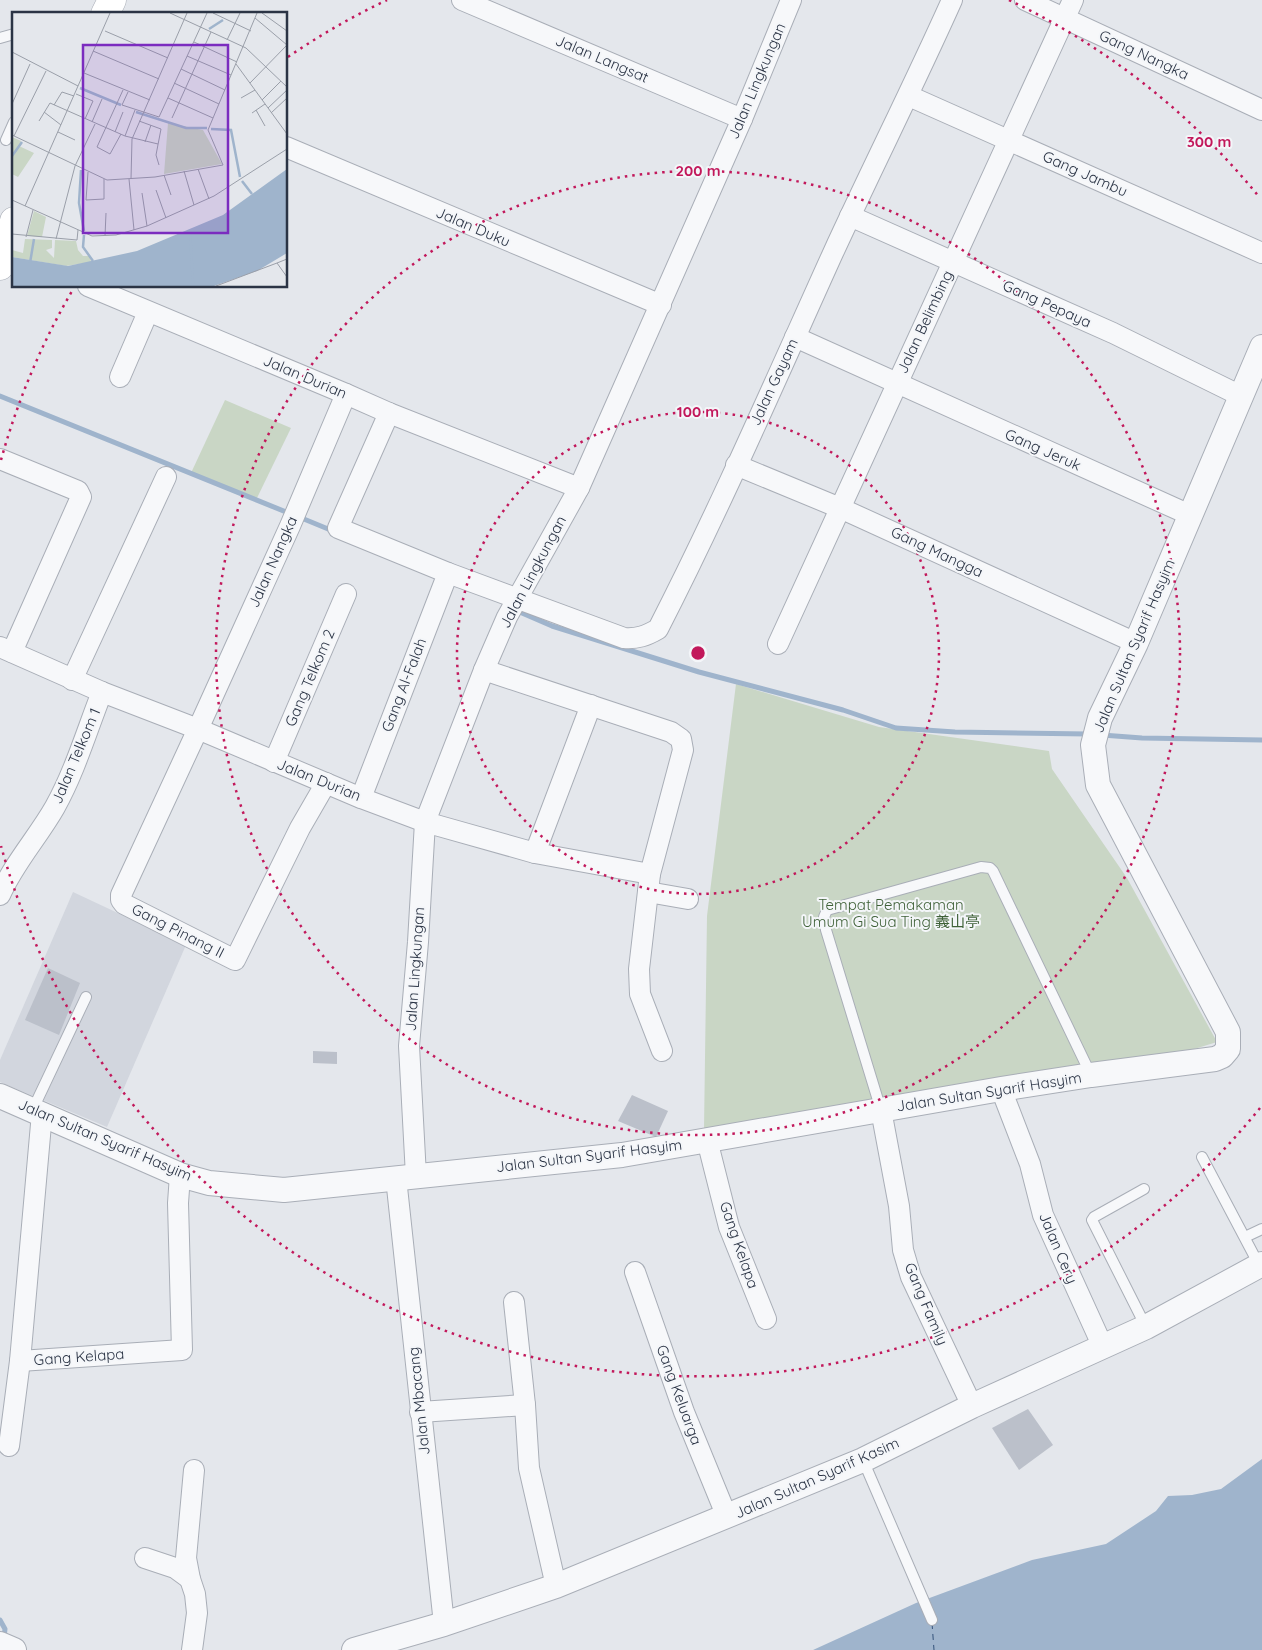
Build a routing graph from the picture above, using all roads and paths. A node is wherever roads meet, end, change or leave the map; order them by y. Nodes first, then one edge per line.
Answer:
1 (112, 0) edge
2 (132, 0) edge
3 (462, 0) edge
4 (791, 0) edge
5 (952, 0) edge
6 (1025, 0) edge
7 (1069, 9) edge
8 (106, 12) edge
9 (127, 12) edge
10 (908, 96) junction
11 (1262, 110) edge
12 (742, 119) junction
13 (12, 127) edge
14 (1008, 140) junction
15 (7, 141) edge
16 (288, 148) edge
17 (850, 216) junction
18 (1262, 253) edge
19 (952, 263) junction
20 (93, 288) edge
21 (661, 305) junction
22 (148, 312) junction
23 (795, 337) junction
24 (1262, 348) edge
25 (120, 377) dead end
26 (896, 384) junction
27 (346, 394) junction
28 (1241, 396) junction
29 (389, 414) junction
30 (0, 459) edge
31 (736, 465) junction
32 (166, 477) dead end
33 (579, 488) junction
34 (840, 508) junction
35 (1190, 515) junction
36 (448, 573) junction
37 (346, 594) dead end
38 (518, 599) junction
39 (1136, 643) junction
40 (778, 644) dead end
41 (6, 650) edge
42 (484, 670) junction
43 (72, 680) junction
44 (102, 692) junction
45 (591, 705) junction
46 (198, 729) junction
47 (274, 762) junction
48 (176, 773) joint
49 (326, 783) junction
50 (361, 798) junction
51 (425, 822) junction
52 (535, 853) junction
53 (649, 883) junction
54 (0, 895) edge
55 (688, 899) dead end
56 (86, 997) dead end
57 (662, 1051) dead end
58 (1091, 1075) junction
59 (1001, 1089) junction
60 (0, 1096) edge
61 (882, 1110) junction
62 (37, 1111) junction
63 (707, 1140) junction
64 (1202, 1157) dead end
65 (180, 1175) junction
66 (406, 1177) junction
67 (1144, 1189) dead end
68 (1262, 1229) edge
69 (1245, 1237) junction
70 (1261, 1265) edge
71 (635, 1272) dead end
72 (514, 1302) dead end
73 (766, 1319) dead end
74 (1146, 1327) junction
75 (1103, 1348) junction
76 (20, 1361) junction
77 (525, 1406) junction
78 (972, 1406) junction
79 (420, 1412) junction
80 (9, 1446) dead end
81 (863, 1460) junction
82 (194, 1470) dead end
83 (727, 1517) junction
84 (145, 1558) dead end
85 (190, 1579) junction
86 (556, 1586) junction
87 (932, 1620) dead end
88 (444, 1624) junction
89 (0, 1644) edge
90 (14, 1650) edge
91 (192, 1650) edge
92 (354, 1650) edge

1 - 8 main road
2 - 9 main road
3 - 12 street, Jalan Langsat
4 - 12 street, Jalan Lingkungan
5 - 10 street, Jalan Gayam
6 - 7 street, Gang Nangka
7 - 11 street, Gang Nangka
7 - 14 street, Jalan Belimbing
10 - 14 street, Gang Jambu
10 - 17 street, Jalan Gayam
12 - 21 street, Jalan Lingkungan
13 - 15 lane
14 - 18 street, Gang Jambu
14 - 19 street, Jalan Belimbing
16 - 21 street, Jalan Duku
17 - 19 street, Gang Pepaya
17 - 23 street, Jalan Gayam
19 - 26 street, Jalan Belimbing
19 - 28 street, Gang Pepaya
20 - 22 street, Jalan Durian
21 - 33 street, Jalan Lingkungan
22 - 25 street
22 - 27 street, Jalan Durian
23 - 26 street, Gang Jeruk
23 - 31 street, Jalan Gayam
24 - 28 street, Jalan Sultan Syarif Hasyim
26 - 34 street, Jalan Belimbing
26 - 35 street, Gang Jeruk
27 - 29 street, Jalan Durian
27 - 46 street, Jalan Nangka
28 - 35 street, Jalan Sultan Syarif Hasyim
29 - 33 street, Jalan Durian
29 - 36 street, Jalan Gayam
30 - 41 street
31 - 34 street, Gang Mangga
31 - 38 street, Jalan Gayam
32 - 43 street
33 - 38 street, Jalan Lingkungan
34 - 39 street, Gang Mangga
34 - 40 street, Jalan Belimbing
35 - 39 street, Jalan Sultan Syarif Hasyim
36 - 38 street, Jalan Gayam
36 - 50 street, Gang Al-Falah
37 - 47 street, Gang Telkom 2
38 - 42 street, Jalan Lingkungan
39 - 58 street, Jalan Sultan Syarif Hasyim
41 - 43 street, Jalan Durian
42 - 45 street
42 - 51 street, Jalan Lingkungan
43 - 44 street, Jalan Durian
44 - 46 street, Jalan Durian
44 - 54 street, Jalan Telkom 1
45 - 52 street
45 - 53 street
46 - 47 street, Jalan Durian
46 - 48 street, Jalan Nangka
47 - 49 street, Jalan Durian
48 - 49 street, Gang Pinang II
49 - 50 street, Jalan Durian
50 - 51 street, Jalan Durian
51 - 52 street, Jalan Durian
51 - 66 street, Jalan Lingkungan
52 - 53 street, Jalan Durian
53 - 55 street, Jalan Durian
53 - 57 street
56 - 62 lane
58 - 59 street, Jalan Sultan Syarif Hasyim
58 - 61 lane
59 - 61 street, Jalan Sultan Syarif Hasyim
59 - 75 street, Jalan Cery
60 - 62 street, Jalan Sultan Syarif Hasyim
61 - 63 street, Jalan Sultan Syarif Hasyim
61 - 78 street, Gang Family
62 - 65 street, Jalan Sultan Syarif Hasyim
62 - 76 street, Gang Kelapa
63 - 66 street, Jalan Sultan Syarif Hasyim
63 - 73 street, Gang Kelapa
64 - 69 lane
65 - 66 street, Jalan Sultan Syarif Hasyim
65 - 76 street, Gang Kelapa
66 - 79 street, Jalan Mbacang
67 - 74 lane
68 - 69 lane
69 - 70 lane
70 - 74 street, Jalan Sultan Syarif Kasim
71 - 83 street, Gang Keluarga
72 - 77 street
74 - 75 street, Jalan Sultan Syarif Kasim
75 - 78 street, Jalan Sultan Syarif Kasim
76 - 80 street
77 - 79 street
77 - 86 street
78 - 81 street, Jalan Sultan Syarif Kasim
79 - 88 street, Jalan Mbacang
81 - 83 street, Jalan Sultan Syarif Kasim
81 - 87 lane
82 - 85 street
83 - 86 street, Jalan Sultan Syarif Kasim
84 - 85 street
85 - 91 street
86 - 88 street, Jalan Sultan Syarif Kasim
88 - 92 street, Jalan Sultan Syarif Kasim
89 - 90 street

